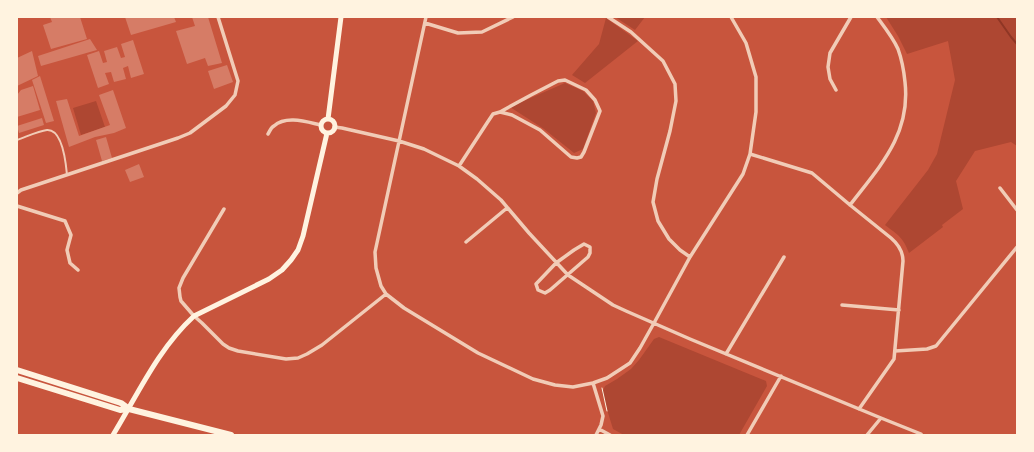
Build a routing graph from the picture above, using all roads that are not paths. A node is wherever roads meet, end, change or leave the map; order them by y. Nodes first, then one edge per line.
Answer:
1 (218, 17) edge
2 (341, 17) edge
3 (426, 17) edge
4 (513, 17) edge
5 (608, 17) edge
6 (731, 17) edge
7 (851, 17) edge
8 (876, 17) edge
9 (425, 22) junction
10 (836, 90) dead end
11 (500, 112) junction
12 (328, 119) junction
13 (321, 125) junction
14 (334, 127) junction
15 (327, 133) junction
16 (268, 134) dead end
17 (17, 140) edge
18 (399, 141) junction
19 (750, 154) junction
20 (459, 166) junction
21 (67, 175) junction
22 (1000, 188) dead end
23 (17, 193) edge
24 (850, 205) junction
25 (17, 206) edge
26 (507, 208) junction
27 (224, 209) dead end
28 (1017, 210) edge
29 (466, 242) dead end
30 (1017, 247) edge
31 (690, 256) junction
32 (784, 257) dead end
33 (556, 263) junction
34 (78, 270) dead end
35 (568, 275) junction
36 (386, 294) junction
37 (842, 305) dead end
38 (899, 310) junction
39 (194, 316) junction
40 (654, 323) junction
41 (895, 351) junction
42 (726, 354) junction
43 (17, 370) edge
44 (781, 376) junction
45 (17, 378) edge
46 (593, 383) junction
47 (129, 408) junction
48 (859, 409) junction
49 (881, 418) junction
50 (599, 429) junction
51 (921, 434) dead end
52 (113, 435) edge
53 (231, 435) edge
54 (596, 435) edge
55 (610, 435) edge
56 (747, 435) edge
57 (867, 435) edge

1 - 21 street
2 - 12 main road
3 - 9 street
4 - 9 street
5 - 31 street
6 - 19 street
7 - 10 street
8 - 24 street
9 - 18 street
11 - 11 street
11 - 20 street
12 - 13 main road
12 - 14 main road
13 - 15 main road
13 - 16 street
14 - 15 main road
14 - 18 street
15 - 39 main road
17 - 21 lane
18 - 20 street
18 - 36 street
19 - 24 street
19 - 31 street
20 - 26 street
21 - 23 street
22 - 28 street
24 - 38 street
25 - 34 street
26 - 29 street
26 - 33 street
27 - 39 street
30 - 41 street
31 - 40 street
32 - 42 street
33 - 35 street
33 - 35 street
33 - 35 street
35 - 40 street
36 - 39 street
36 - 46 street
37 - 38 street
38 - 41 street
39 - 47 main road
40 - 42 street
40 - 46 street
41 - 48 street
42 - 44 street
43 - 47 highway
44 - 48 street
44 - 56 street
45 - 47 highway
46 - 50 street
47 - 52 main road
47 - 53 highway
48 - 49 street
49 - 51 street
49 - 57 street
50 - 54 street
50 - 55 street

